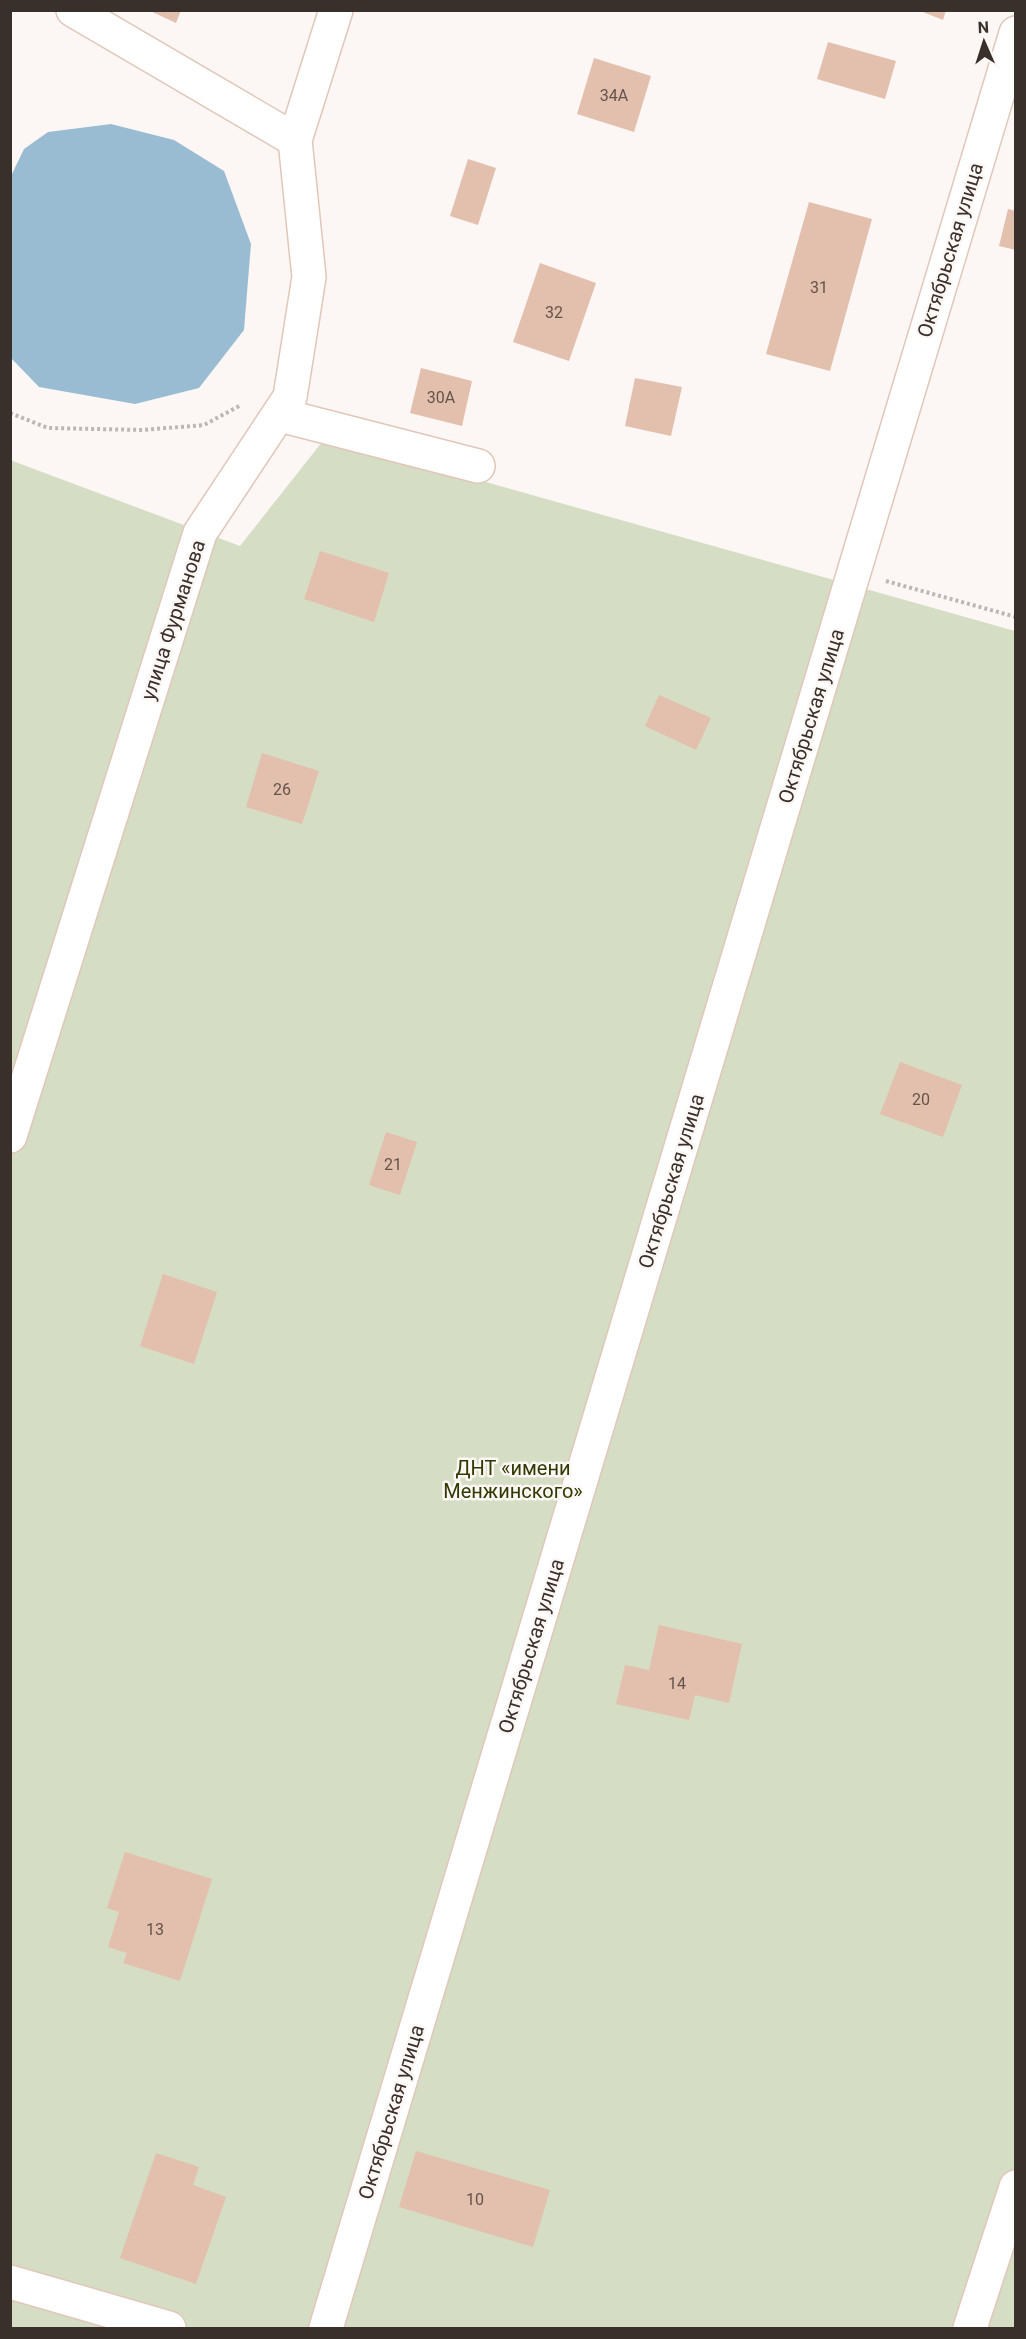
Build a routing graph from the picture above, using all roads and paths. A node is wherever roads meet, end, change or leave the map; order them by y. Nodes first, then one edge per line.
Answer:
1 (74, 10) edge
2 (336, 10) edge
3 (1016, 33) edge
4 (295, 140) junction
5 (242, 405) dead end
6 (10, 413) edge
7 (280, 415) junction
8 (478, 466) dead end
9 (854, 572) junction
10 (1016, 617) edge
11 (10, 1136) edge
12 (1016, 2187) edge
13 (10, 2282) edge
14 (169, 2328) edge
15 (326, 2328) edge
16 (970, 2328) edge

1 - 4 street
2 - 4 street, улица Фурманова
3 - 9 street, Октябрьская улица
4 - 7 street, улица Фурманова
5 - 6 path
7 - 8 street
7 - 11 street, улица Фурманова
9 - 10 path
9 - 15 street, Октябрьская улица
12 - 16 street
13 - 14 street

